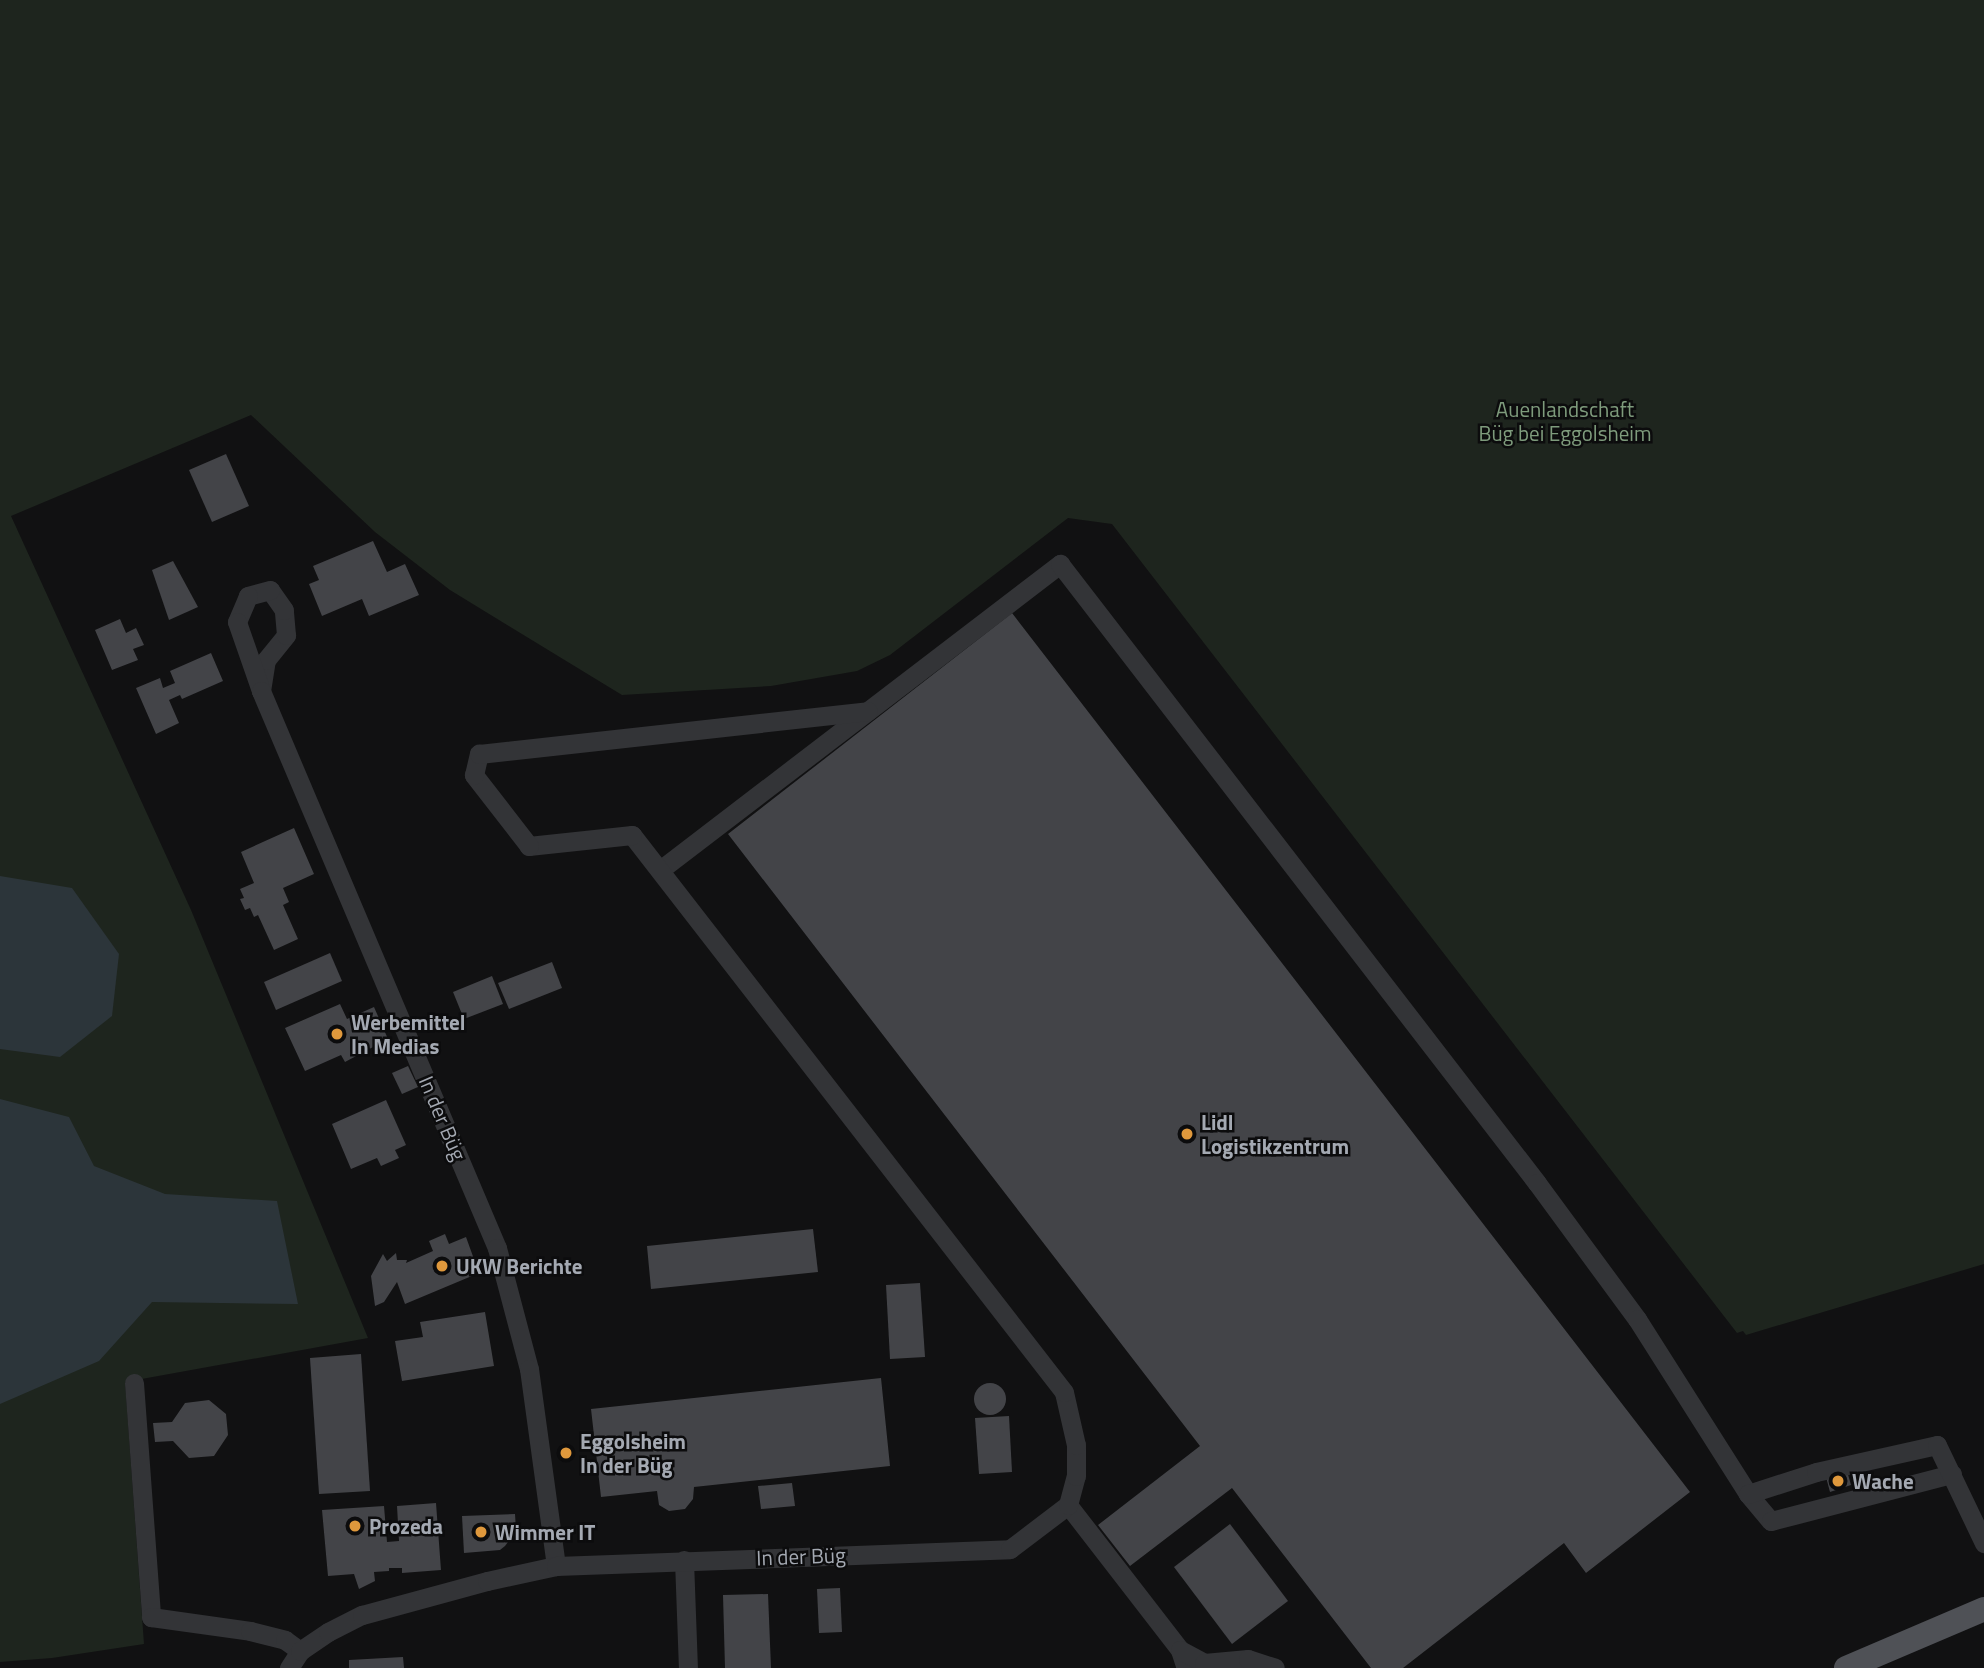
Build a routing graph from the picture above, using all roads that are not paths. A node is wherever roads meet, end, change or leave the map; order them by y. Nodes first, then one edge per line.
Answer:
1 (261, 691) dead end
2 (868, 711) junction
3 (660, 870) junction
4 (134, 1384) dead end
5 (1952, 1474) junction
6 (1748, 1494) junction
7 (1068, 1505) junction
8 (1984, 1543) edge
9 (684, 1560) junction
10 (556, 1566) junction
11 (1984, 1609) edge
12 (300, 1651) junction
13 (1183, 1659) edge
14 (289, 1668) edge
15 (688, 1668) edge
16 (1275, 1668) edge
17 (1846, 1668) edge

1 - 10 street, In der Büg
2 - 3 street
2 - 3 street
2 - 6 street
3 - 7 street
4 - 12 street
5 - 6 street
5 - 6 street
5 - 8 street
7 - 9 street, In der Büg
7 - 13 street
9 - 10 street, In der Büg
9 - 15 street
10 - 12 street, In der Büg
11 - 17 main road
12 - 14 street, In der Büg
13 - 16 street

